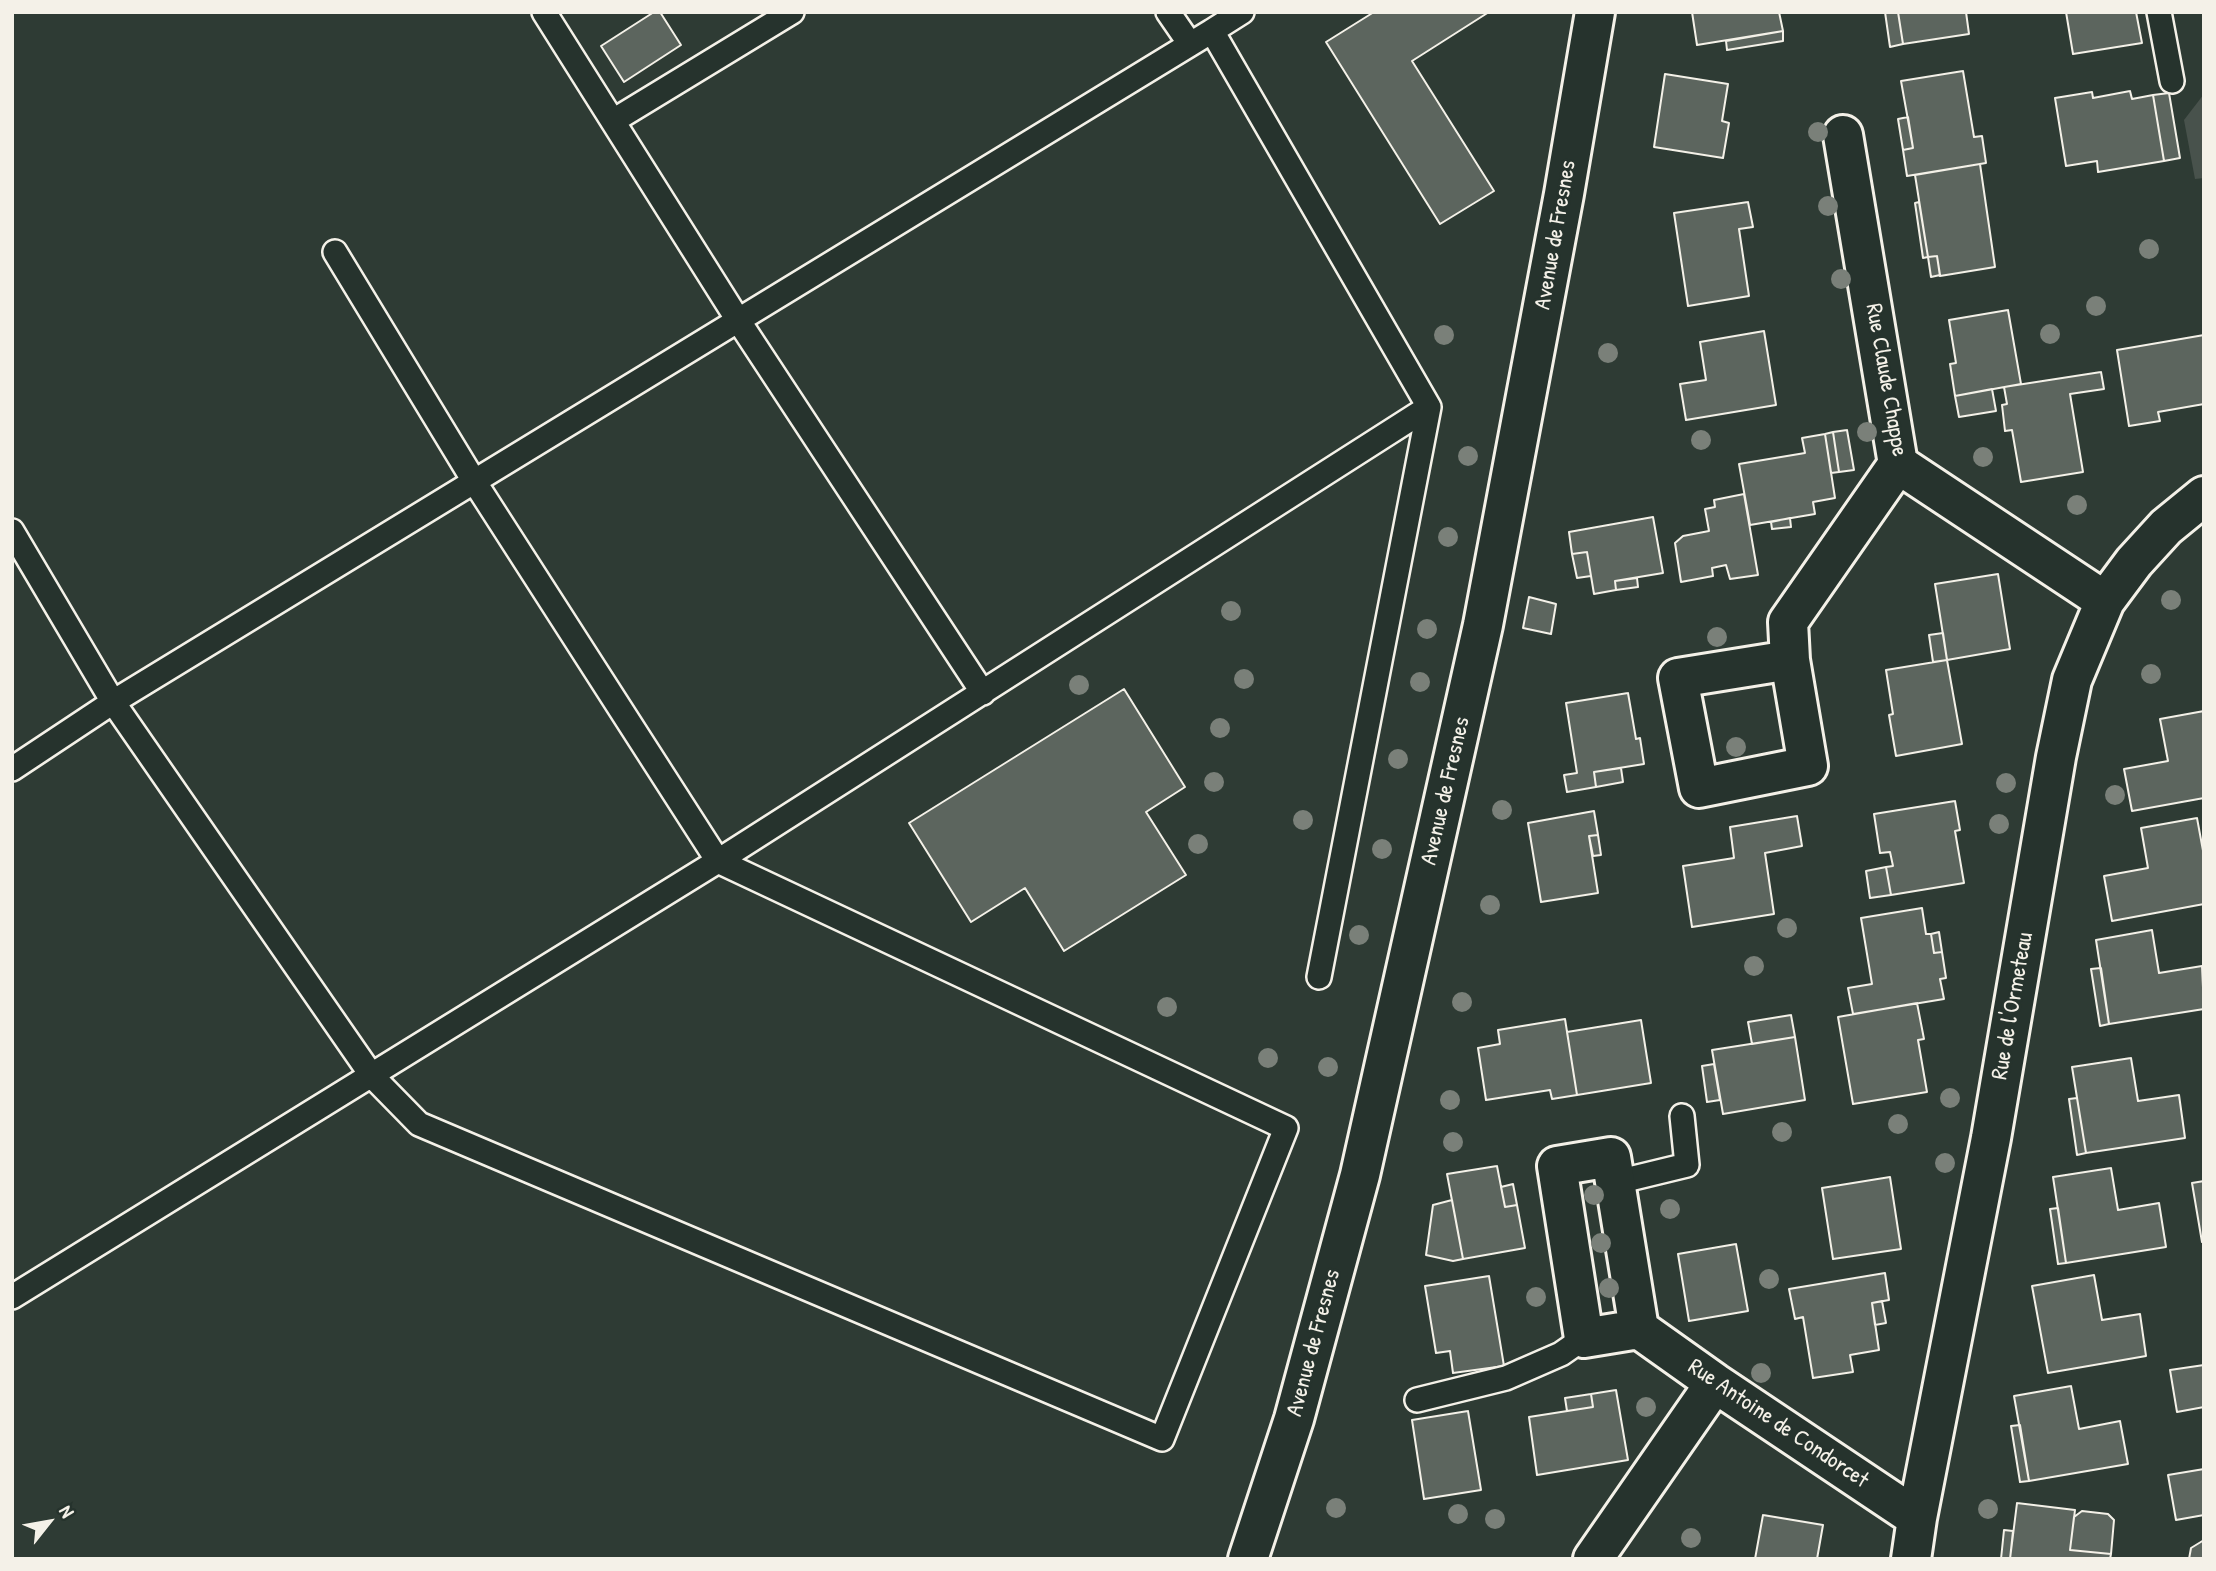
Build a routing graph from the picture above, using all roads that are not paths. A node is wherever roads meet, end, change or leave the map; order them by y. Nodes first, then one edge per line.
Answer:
1 (544, 12) edge
2 (792, 12) edge
3 (1168, 12) edge
4 (1242, 12) edge
5 (1595, 12) edge
6 (2159, 12) edge
7 (1212, 31) junction
8 (1190, 44) junction
9 (2172, 81) dead end
10 (613, 121) junction
11 (1843, 135) dead end
12 (335, 252) dead end
13 (738, 320) junction
14 (1429, 407) junction
15 (1898, 464) junction
16 (474, 481) junction
17 (2204, 496) edge
18 (12, 531) edge
19 (2105, 601) junction
20 (1790, 660) dead end
21 (983, 693) junction
22 (113, 702) junction
23 (12, 769) edge
24 (718, 861) junction
25 (1319, 976) dead end
26 (372, 1076) junction
27 (1682, 1116) dead end
28 (1617, 1182) junction
29 (12, 1297) edge
30 (1639, 1329) junction
31 (1584, 1338) junction
32 (1715, 1383) junction
33 (1417, 1400) dead end
34 (1917, 1518) junction
35 (1248, 1559) edge
36 (1593, 1559) edge
37 (1911, 1559) edge

1 - 10 lane
2 - 10 lane
3 - 8 lane
4 - 7 lane
5 - 35 street, Avenue de Fresnes
6 - 9 lane
7 - 8 lane
7 - 14 lane
8 - 13 lane
10 - 13 lane
11 - 15 street, Rue Claude Chappe
12 - 16 lane
13 - 16 lane
13 - 21 lane
14 - 21 lane
14 - 25 lane
15 - 19 street, Rue Claude Chappe
15 - 20 street
16 - 22 lane
16 - 24 lane
17 - 19 street, Rue de l'Ormeteau
18 - 22 lane
19 - 34 street, Rue de l'Ormeteau
21 - 24 lane
22 - 23 lane
22 - 26 lane
24 - 26 lane
24 - 26 lane
26 - 29 lane
27 - 28 lane
28 - 30 street
28 - 31 street
30 - 31 street
30 - 32 street, Rue Antoine de Condorcet
31 - 33 lane
32 - 34 street, Rue Antoine de Condorcet
32 - 36 street
34 - 37 street, Rue de l'Ormeteau

